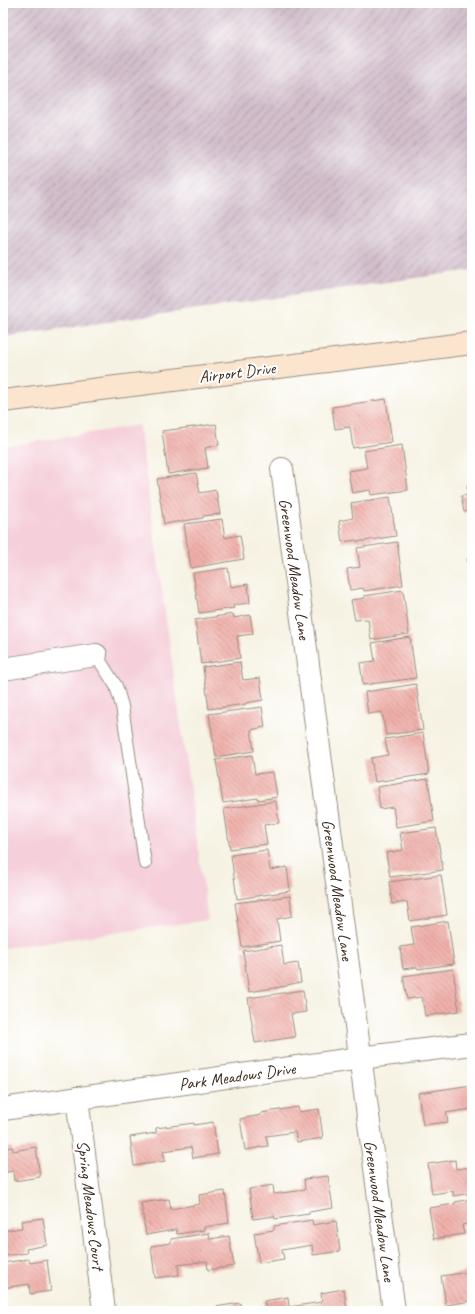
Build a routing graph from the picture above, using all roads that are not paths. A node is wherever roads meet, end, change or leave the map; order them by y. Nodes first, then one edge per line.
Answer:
1 (471, 343) edge
2 (3, 401) edge
3 (282, 469) dead end
4 (96, 655) joint
5 (3, 669) edge
6 (145, 863) dead end
7 (472, 1044) edge
8 (360, 1058) junction
9 (77, 1098) junction
10 (3, 1108) edge
11 (104, 1311) edge
12 (394, 1311) edge

1 - 2 main road, Airport Drive
3 - 8 street, Greenwood Meadow Lane
4 - 5 street
4 - 6 lane
7 - 8 street, Park Meadows Drive
8 - 9 street, Park Meadows Drive
8 - 12 street, Greenwood Meadow Lane
9 - 10 street, Park Meadows Drive
9 - 11 street, Spring Meadows Court

